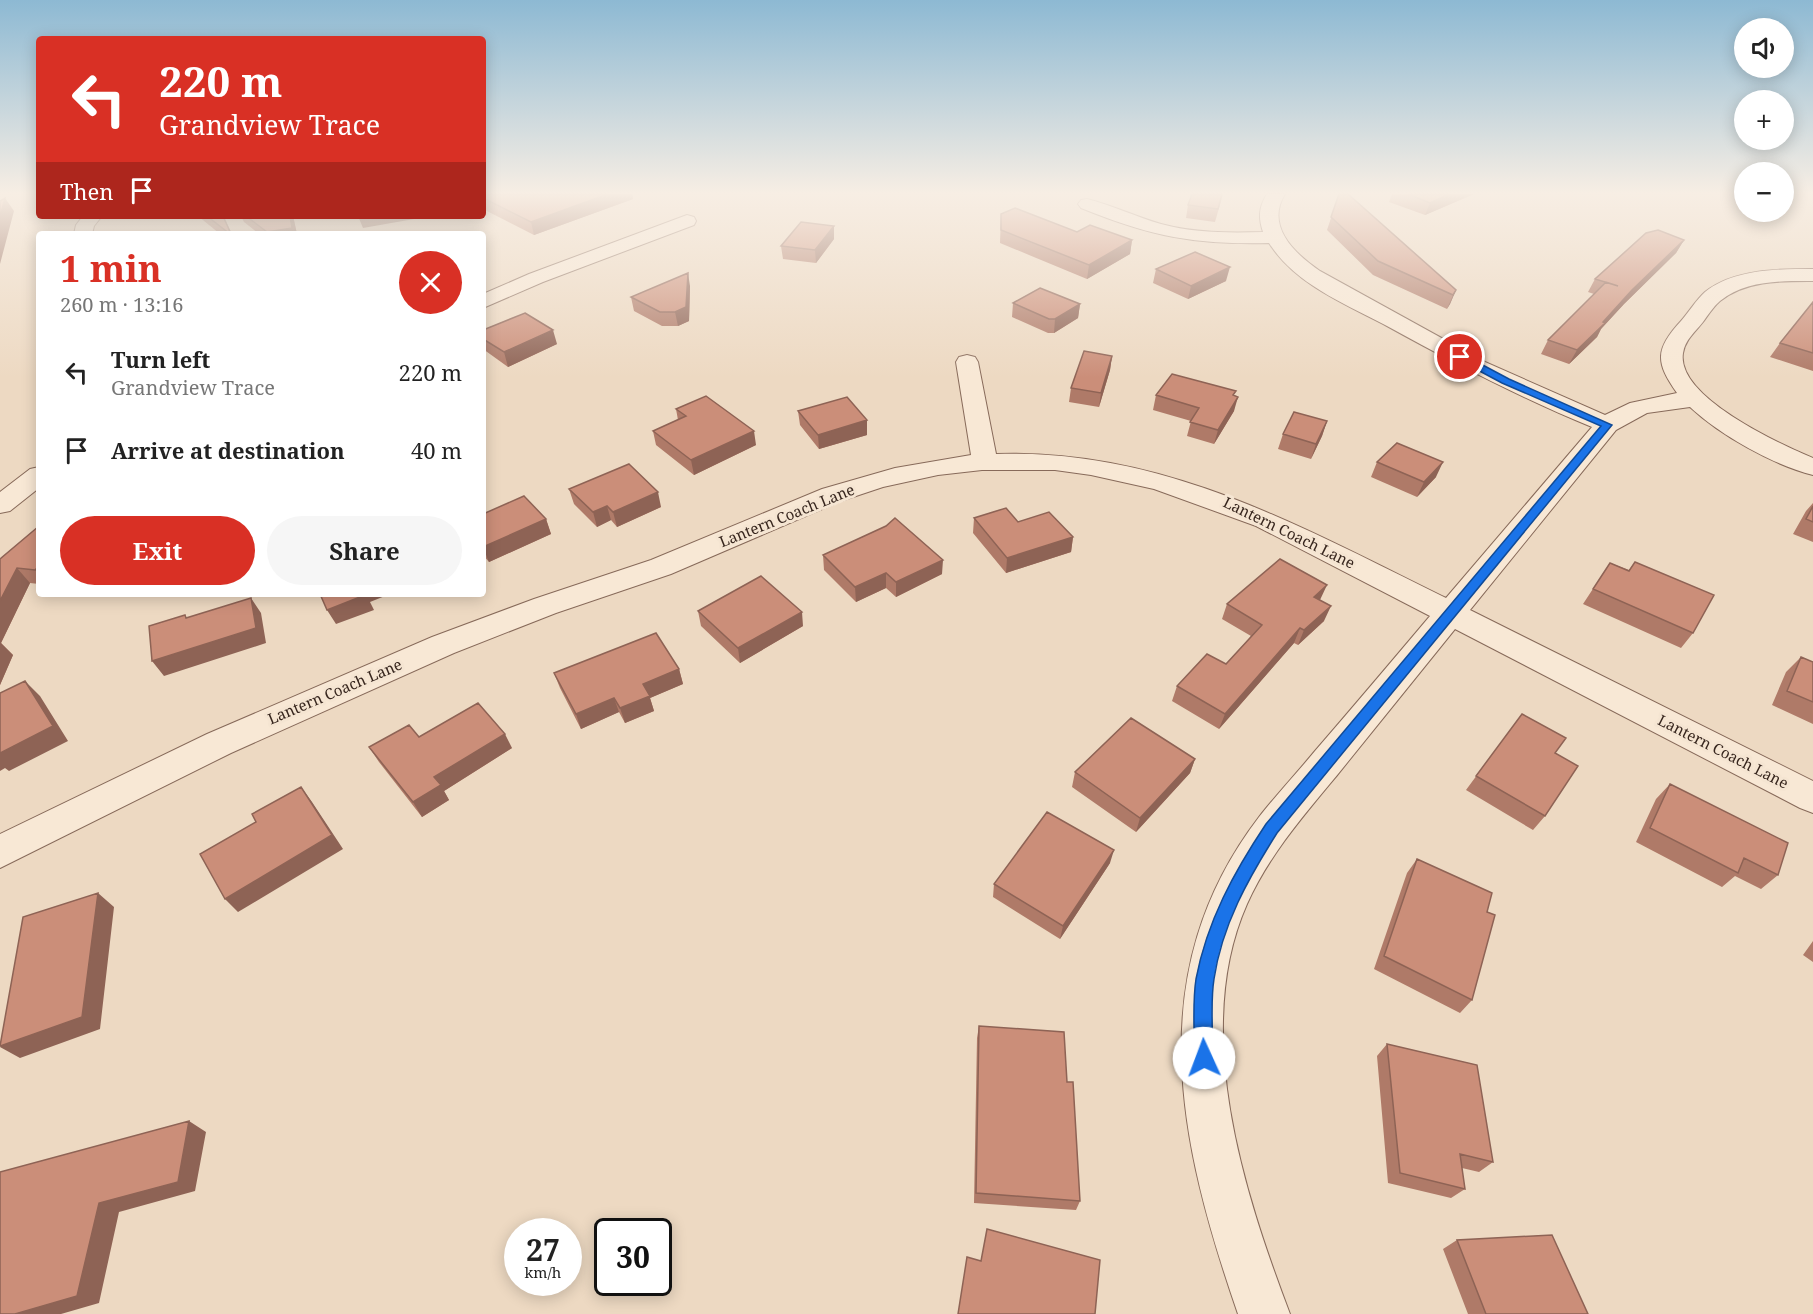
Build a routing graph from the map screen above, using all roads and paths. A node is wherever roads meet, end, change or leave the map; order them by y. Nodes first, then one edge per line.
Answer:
1 (596, 255) edge
2 (1290, 255) edge
3 (1813, 275) edge
4 (486, 301) edge
5 (967, 362) dead end
6 (1695, 399) junction
7 (1607, 425) junction
8 (985, 462) junction
9 (1813, 467) edge
10 (36, 477) edge
11 (0, 505) edge
12 (1451, 613) junction
13 (1813, 798) edge
14 (0, 852) edge
15 (1264, 1314) edge

1 - 4 street
2 - 7 street
3 - 6 street
5 - 8 street
6 - 7 street
6 - 9 street
7 - 12 street
8 - 12 street, Lantern Coach Lane
8 - 14 street, Lantern Coach Lane
10 - 11 street
12 - 13 street, Lantern Coach Lane
12 - 15 street

